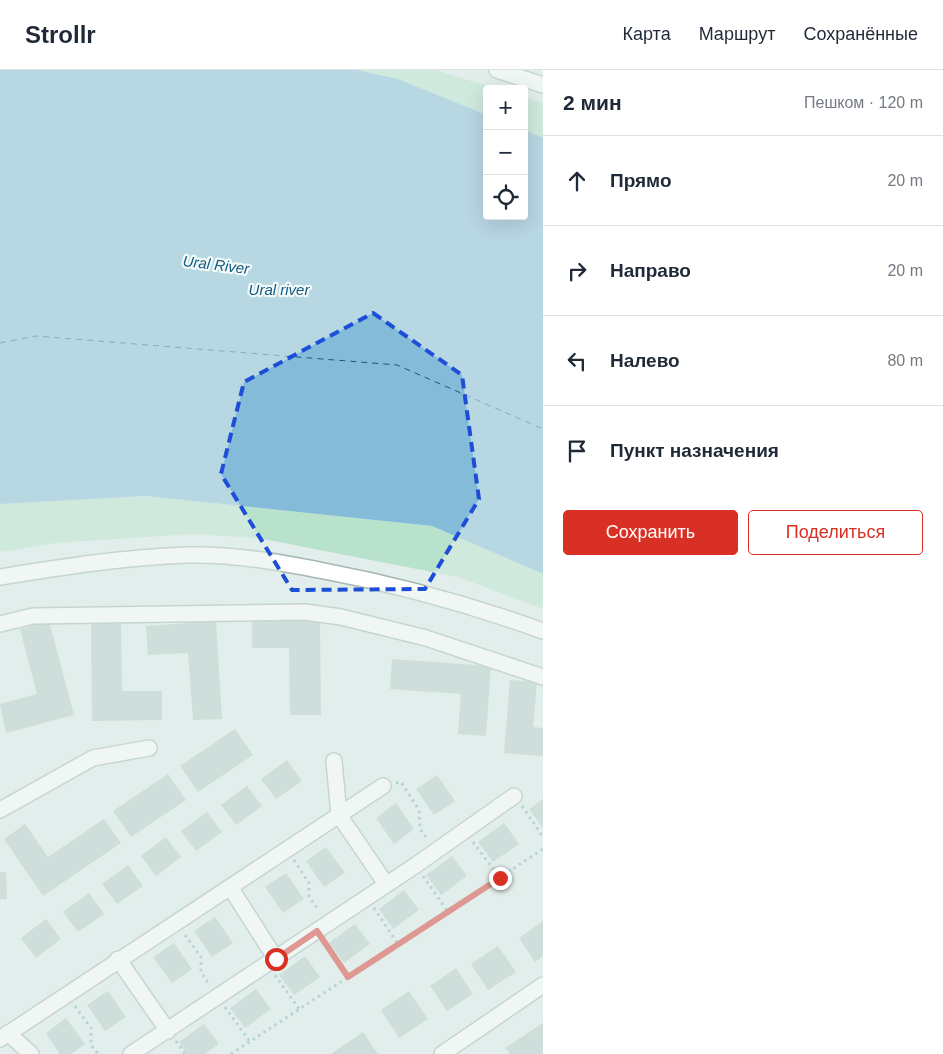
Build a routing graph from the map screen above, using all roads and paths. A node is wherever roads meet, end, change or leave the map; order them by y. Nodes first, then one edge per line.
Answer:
1 (497, 70) edge
2 (543, 85) edge
3 (0, 576) edge
4 (0, 624) edge
5 (543, 631) edge
6 (543, 677) edge
7 (148, 748) dead end
8 (334, 761) dead end
9 (383, 786) joint
10 (514, 796) joint
11 (0, 810) edge
12 (339, 815) junction
13 (464, 829) junction
14 (543, 837) edge
15 (287, 849) junction
16 (543, 849) edge
17 (436, 850) junction
18 (416, 865) junction
19 (500, 878) junction
20 (386, 884) junction
21 (230, 887) junction
22 (367, 898) junction
23 (448, 912) junction
24 (322, 928) junction
25 (398, 944) junction
26 (118, 959) junction
27 (272, 962) junction
28 (348, 977) junction
29 (543, 985) edge
30 (67, 994) junction
31 (299, 1009) junction
32 (168, 1031) junction
33 (4, 1036) edge
34 (31, 1054) edge
35 (98, 1054) edge
36 (131, 1054) edge
37 (231, 1054) edge
38 (442, 1054) edge

1 - 2 street
3 - 5 street
4 - 6 street
7 - 11 street
8 - 12 street
9 - 12 street
9 - 17 path
10 - 13 street
10 - 14 path
12 - 15 street
12 - 20 street
13 - 17 street
13 - 19 path
15 - 21 street
15 - 24 path
16 - 19 path
17 - 18 street
18 - 20 street
18 - 23 path
19 - 23 path
20 - 22 street
21 - 26 street
21 - 27 street
22 - 24 street
22 - 25 path
23 - 25 path
24 - 27 street
24 - 28 path
25 - 28 path
26 - 30 street
26 - 32 street
27 - 31 path
27 - 32 street
28 - 31 path
29 - 38 street
30 - 33 street
30 - 35 path
31 - 37 path
32 - 36 street
33 - 34 street

